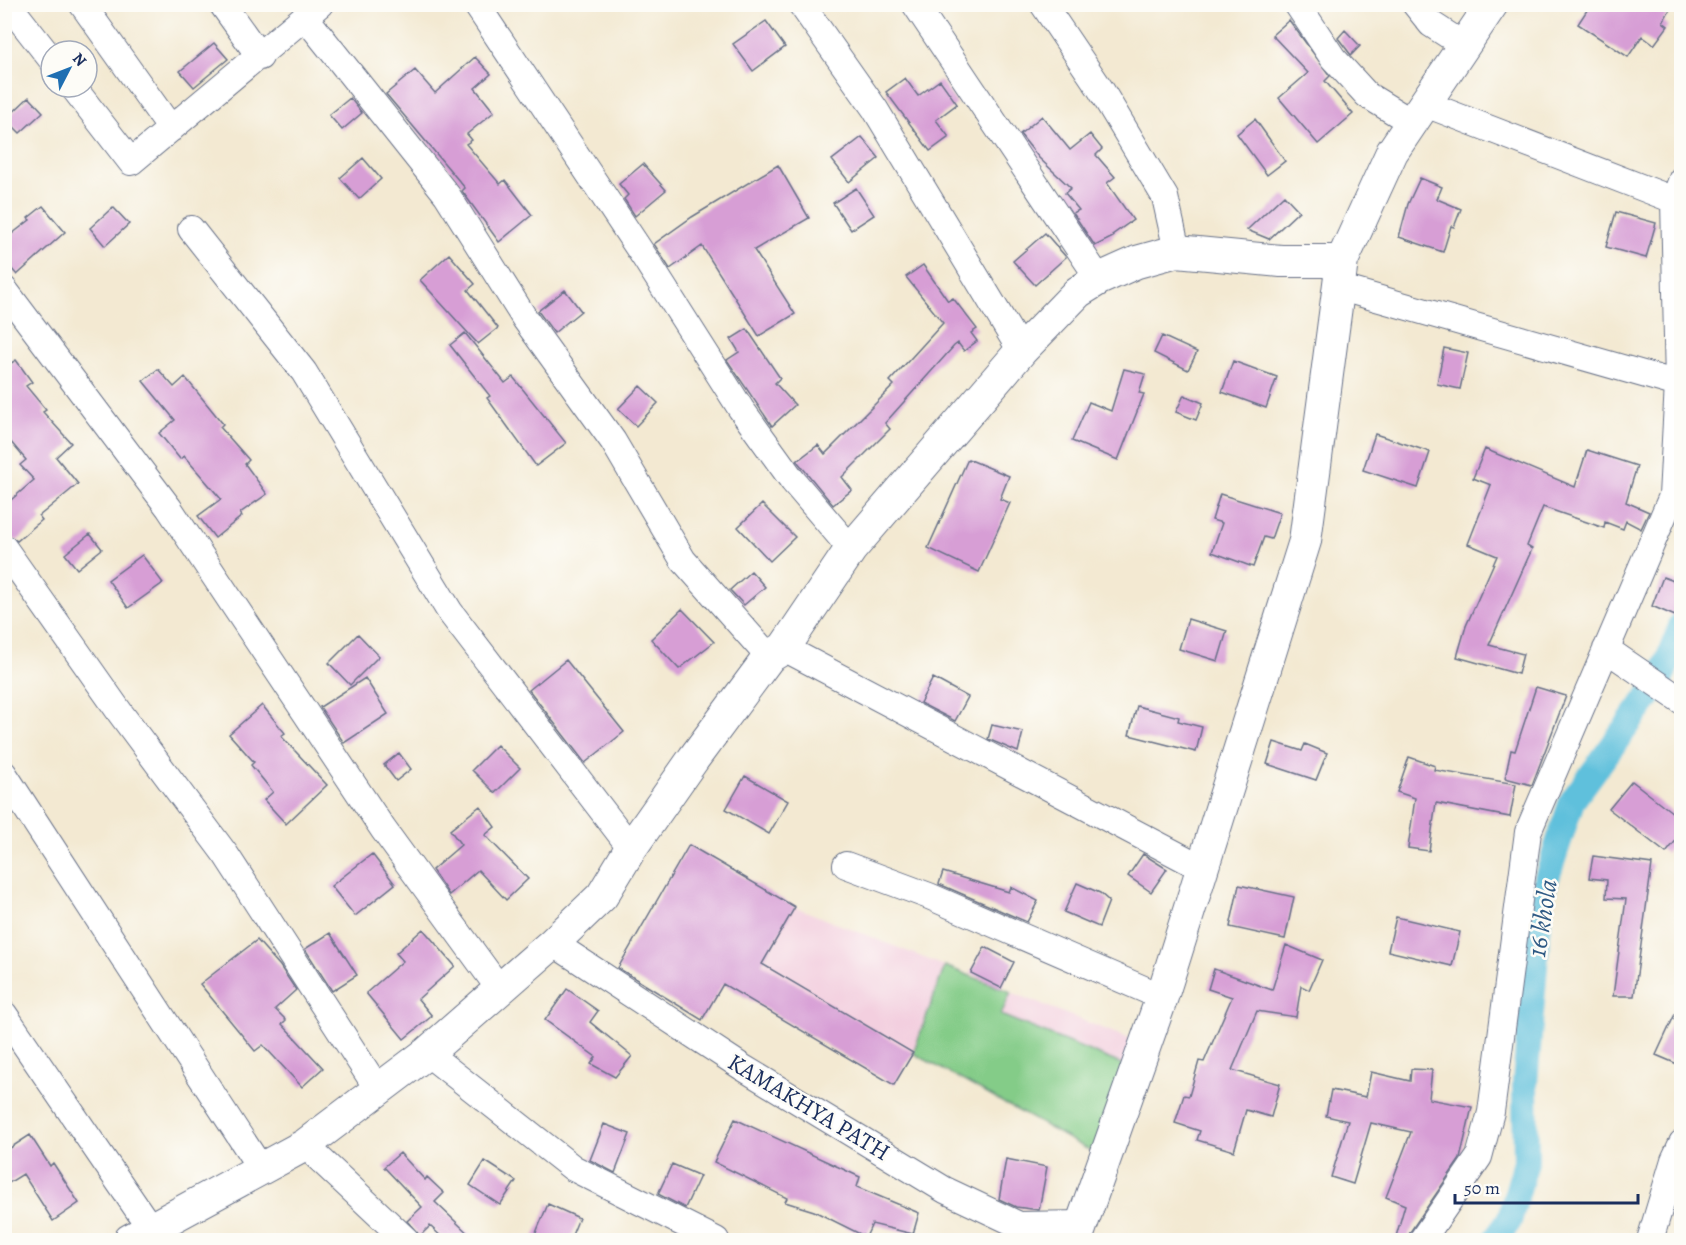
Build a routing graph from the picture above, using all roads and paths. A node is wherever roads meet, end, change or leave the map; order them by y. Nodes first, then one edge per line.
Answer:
1 (8, 4) edge
2 (82, 4) edge
3 (222, 4) edge
4 (476, 4) edge
5 (801, 4) edge
6 (915, 4) edge
7 (1043, 4) edge
8 (1297, 4) edge
9 (1415, 4) edge
10 (1492, 4) edge
11 (313, 11) edge
12 (39, 44) edge
13 (1465, 46) junction
14 (260, 57) junction
15 (82, 99) edge
16 (1417, 113) junction
17 (171, 129) junction
18 (1678, 190) edge
19 (191, 229) dead end
20 (1177, 251) junction
21 (1340, 274) junction
22 (1099, 279) junction
23 (4, 289) edge
24 (1021, 351) junction
25 (1678, 384) junction
26 (4, 548) edge
27 (850, 549) junction
28 (1610, 652) junction
29 (776, 653) junction
30 (1682, 701) edge
31 (4, 774) edge
32 (631, 848) junction
33 (846, 865) dead end
34 (1204, 869) junction
35 (553, 943) junction
36 (501, 991) junction
37 (1162, 997) junction
38 (4, 1014) edge
39 (427, 1053) junction
40 (379, 1090) junction
41 (1682, 1143) edge
42 (305, 1145) junction
43 (261, 1169) junction
44 (1079, 1232) edge
45 (149, 1237) edge
46 (406, 1240) edge
47 (716, 1240) edge
48 (1422, 1240) edge
49 (1650, 1240) edge

1 - 12 street
2 - 17 street
3 - 14 street
4 - 27 street
5 - 24 street
6 - 22 street
7 - 20 street
8 - 16 street
9 - 13 street
10 - 13 street
11 - 14 street
11 - 29 street
13 - 16 street
14 - 17 street
15 - 17 street
16 - 18 street
16 - 21 street
18 - 25 street
19 - 32 street
20 - 21 street
20 - 22 street
21 - 25 street
21 - 34 street
22 - 24 street
23 - 36 street
24 - 27 street
25 - 28 street
26 - 40 street
27 - 29 street
28 - 30 street
28 - 48 street
29 - 32 street
29 - 34 street
31 - 43 street
32 - 35 street
33 - 37 street
34 - 37 street
35 - 36 street
35 - 44 street, KAMAKHYA PATH
36 - 39 street
37 - 44 street
38 - 45 street
39 - 40 street
39 - 47 street
40 - 42 street
41 - 49 street
42 - 43 street
42 - 46 street
43 - 45 street

